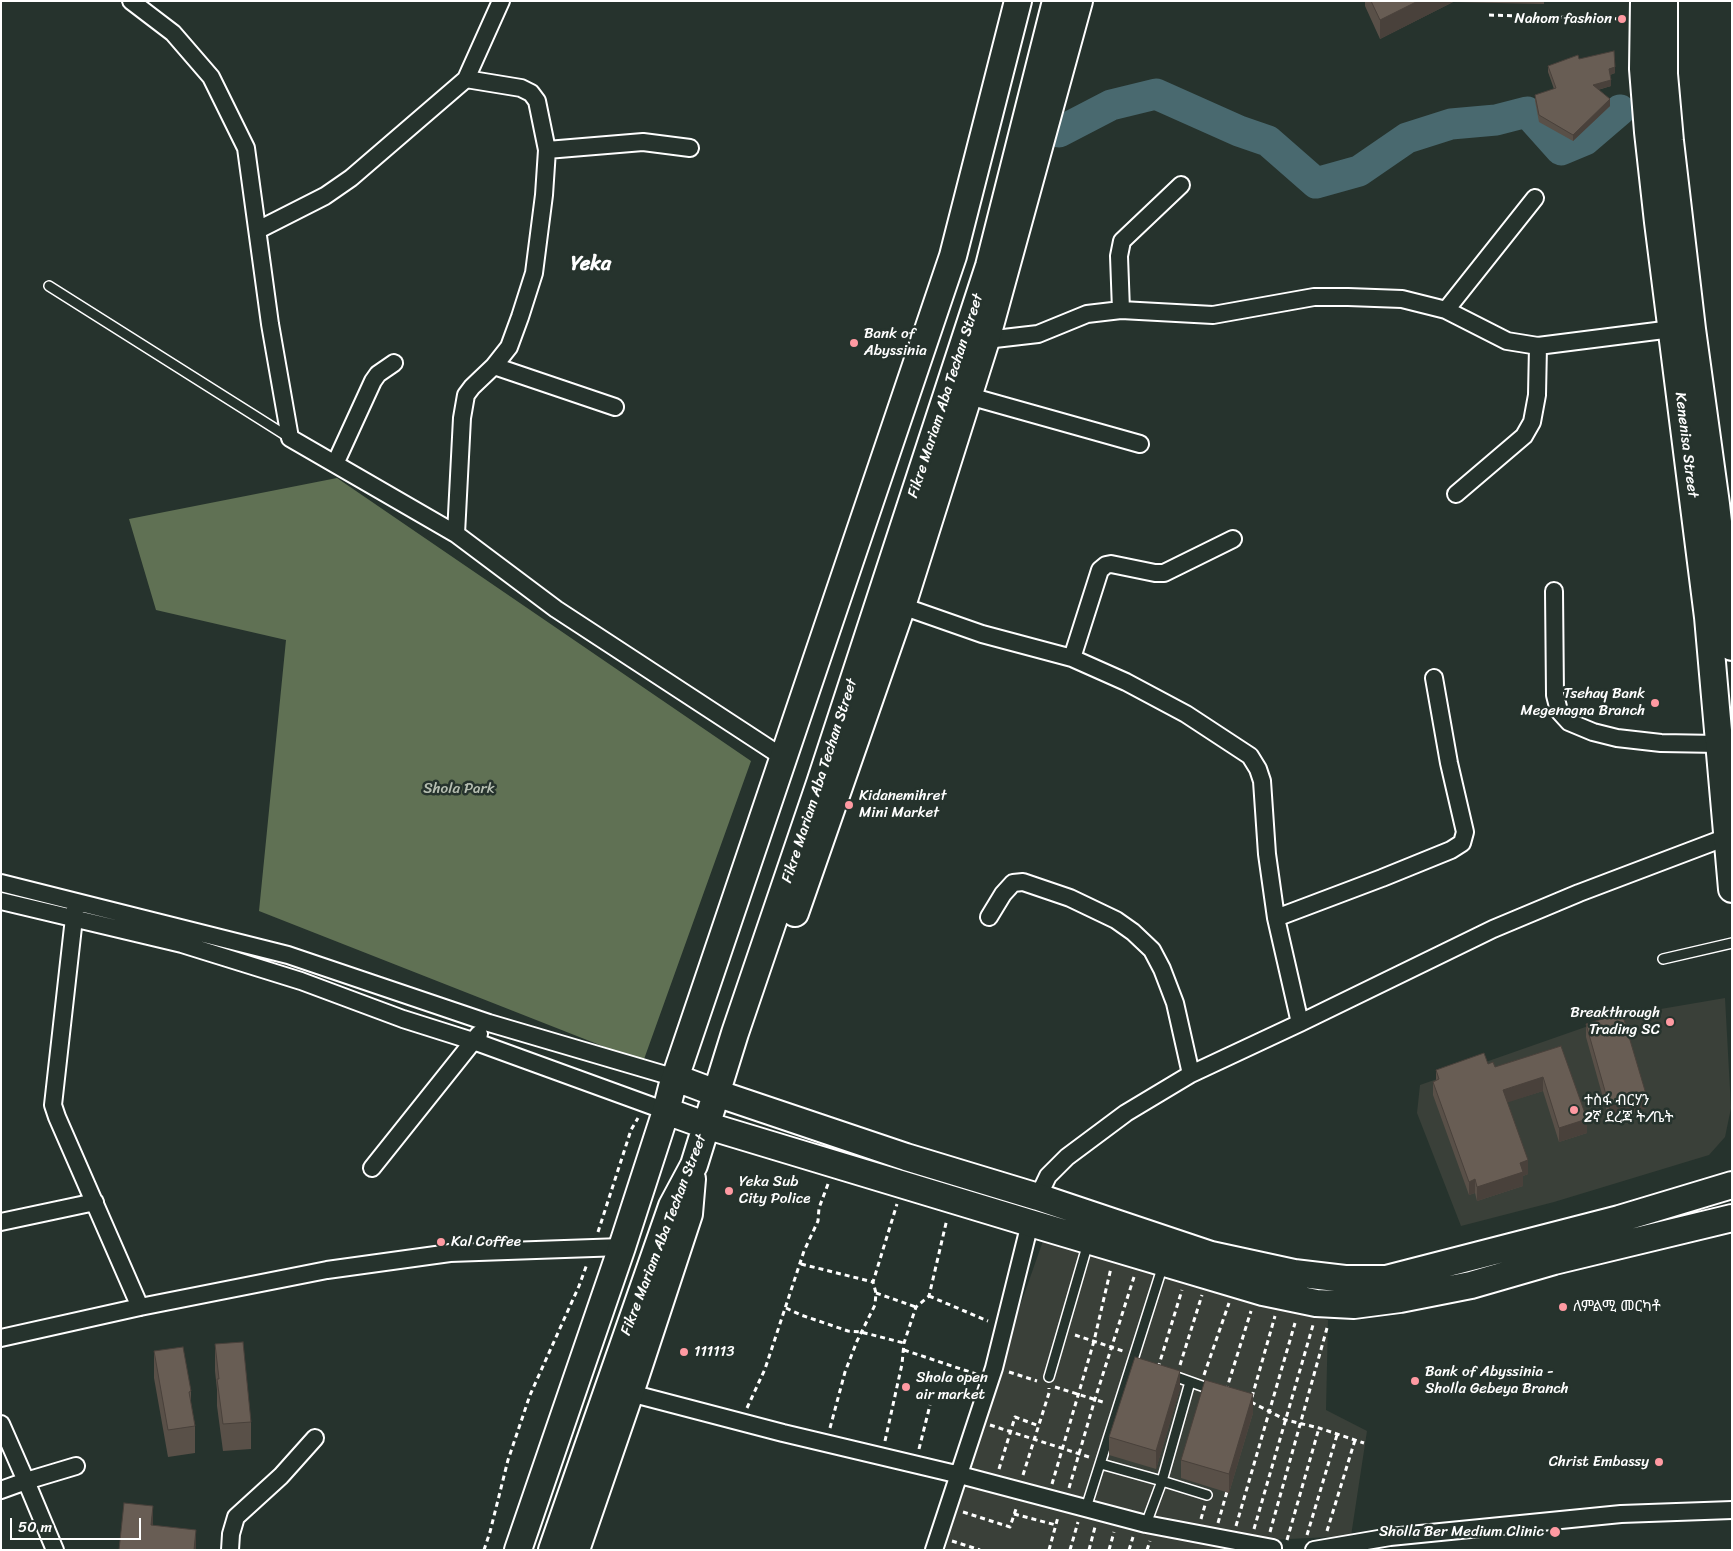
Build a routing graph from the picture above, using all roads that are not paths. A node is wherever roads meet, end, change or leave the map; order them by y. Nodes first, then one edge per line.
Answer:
1 (131, 1) edge
2 (501, 1) edge
3 (1018, 1) edge
4 (1056, 1) edge
5 (1079, 1) edge
6 (1664, 1) edge
7 (1644, 10) edge
8 (466, 79) junction
9 (690, 148) dead end
10 (547, 150) junction
11 (1181, 185) dead end
12 (1535, 198) dead end
13 (258, 230) junction
14 (953, 256) junction
15 (989, 266) junction
16 (49, 286) dead end
17 (1121, 310) junction
18 (1446, 310) junction
19 (1672, 329) junction
20 (986, 340) junction
21 (1538, 346) junction
22 (394, 363) dead end
23 (494, 366) junction
24 (969, 396) junction
25 (615, 407) dead end
26 (290, 438) junction
27 (1140, 444) dead end
28 (335, 464) junction
29 (1456, 494) dead end
30 (1724, 503) edge
31 (456, 534) junction
32 (1233, 539) dead end
33 (1554, 591) dead end
34 (902, 606) junction
35 (1725, 656) edge
36 (1072, 658) junction
37 (1434, 678) dead end
38 (1719, 744) junction
39 (784, 758) junction
40 (1730, 836) edge
41 (1, 883) edge
42 (1732, 890) edge
43 (1, 900) edge
44 (76, 902) junction
45 (989, 917) dead end
46 (1276, 918) junction
47 (74, 919) junction
48 (1732, 943) edge
49 (1663, 959) dead end
50 (745, 1003) junction
51 (489, 1023) junction
52 (1300, 1024) junction
53 (474, 1042) junction
54 (1191, 1074) junction
55 (676, 1078) junction
56 (716, 1094) junction
57 (656, 1108) junction
58 (705, 1125) junction
59 (694, 1165) junction
60 (372, 1168) dead end
61 (1732, 1185) edge
62 (1038, 1197) junction
63 (95, 1202) junction
64 (1732, 1218) edge
65 (1, 1222) edge
66 (1030, 1224) junction
67 (1546, 1237) junction
68 (1089, 1240) junction
69 (622, 1247) junction
70 (1554, 1261) junction
71 (1164, 1262) junction
72 (140, 1307) junction
73 (1, 1338) edge
74 (1158, 1371) edge
75 (1049, 1381) road end
76 (1190, 1382) junction
77 (630, 1393) junction
78 (1225, 1394) edge
79 (1, 1424) edge
80 (315, 1438) dead end
81 (1101, 1463) junction
82 (76, 1466) dead end
83 (960, 1475) junction
84 (26, 1481) junction
85 (1162, 1481) junction
86 (1, 1490) edge
87 (1207, 1495) road end
88 (1089, 1509) junction
89 (1732, 1510) edge
90 (1146, 1524) junction
91 (936, 1543) edge
92 (1271, 1546) edge
93 (1314, 1546) edge
94 (55, 1550) edge
95 (230, 1550) edge
96 (518, 1550) edge
97 (552, 1550) edge
98 (576, 1550) edge

1 - 13 street
2 - 8 street
3 - 14 main road
4 - 15 main road, Fikre Mariam Aba Techan Street
5 - 20 main road
6 - 30 main road, Kenenisa Street
7 - 19 main road, Kenenisa Street
8 - 10 street
8 - 13 street
9 - 10 street
10 - 23 street
11 - 17 street
12 - 18 street
13 - 26 street
14 - 15 main road
14 - 39 main road
15 - 50 main road, Fikre Mariam Aba Techan Street
16 - 26 lane
17 - 18 street
17 - 20 street
18 - 21 street
19 - 21 street
19 - 35 main road, Kenenisa Street
20 - 24 main road
21 - 29 street
22 - 28 street
23 - 25 street
23 - 31 street
24 - 27 street
24 - 34 main road
26 - 28 street
28 - 31 street
30 - 35 main road, Kenenisa Street
31 - 39 street
32 - 36 street
33 - 38 street
34 - 36 street
34 - 50 main road
35 - 38 main road, Kenenisa Street
36 - 46 street
37 - 46 street
38 - 40 main road, Kenenisa Street
39 - 55 main road
40 - 42 main road, Kenenisa Street
40 - 52 street
41 - 44 street
43 - 47 street
44 - 47 street
44 - 51 street
45 - 54 street
46 - 52 street
47 - 53 street
47 - 63 street
48 - 49 lane
50 - 56 main road, Fikre Mariam Aba Techan Street
51 - 53 street
51 - 55 street
52 - 54 street
53 - 57 street
53 - 60 street
54 - 62 street
55 - 56 main road
55 - 57 main road
56 - 58 main road, Fikre Mariam Aba Techan Street
56 - 62 main road
57 - 58 main road
57 - 69 main road
58 - 59 main road, Fikre Mariam Aba Techan Street
58 - 66 main road
59 - 77 main road
59 - 97 main road, Fikre Mariam Aba Techan Street
61 - 67 main road
62 - 67 main road
63 - 65 street
63 - 72 street
64 - 70 main road
66 - 68 main road
66 - 83 street
67 - 70 main road
68 - 71 main road
68 - 75 lane
69 - 72 street
69 - 96 main road
70 - 71 main road
71 - 81 lane
72 - 73 street
74 - 76 lane
76 - 78 lane
76 - 85 lane
77 - 83 street
77 - 98 main road
79 - 84 street
80 - 95 street
81 - 85 lane
81 - 88 lane
82 - 84 street
83 - 88 street
83 - 91 street
84 - 86 street
84 - 94 street
85 - 87 lane
85 - 90 lane
88 - 90 street
89 - 93 street
90 - 92 street

